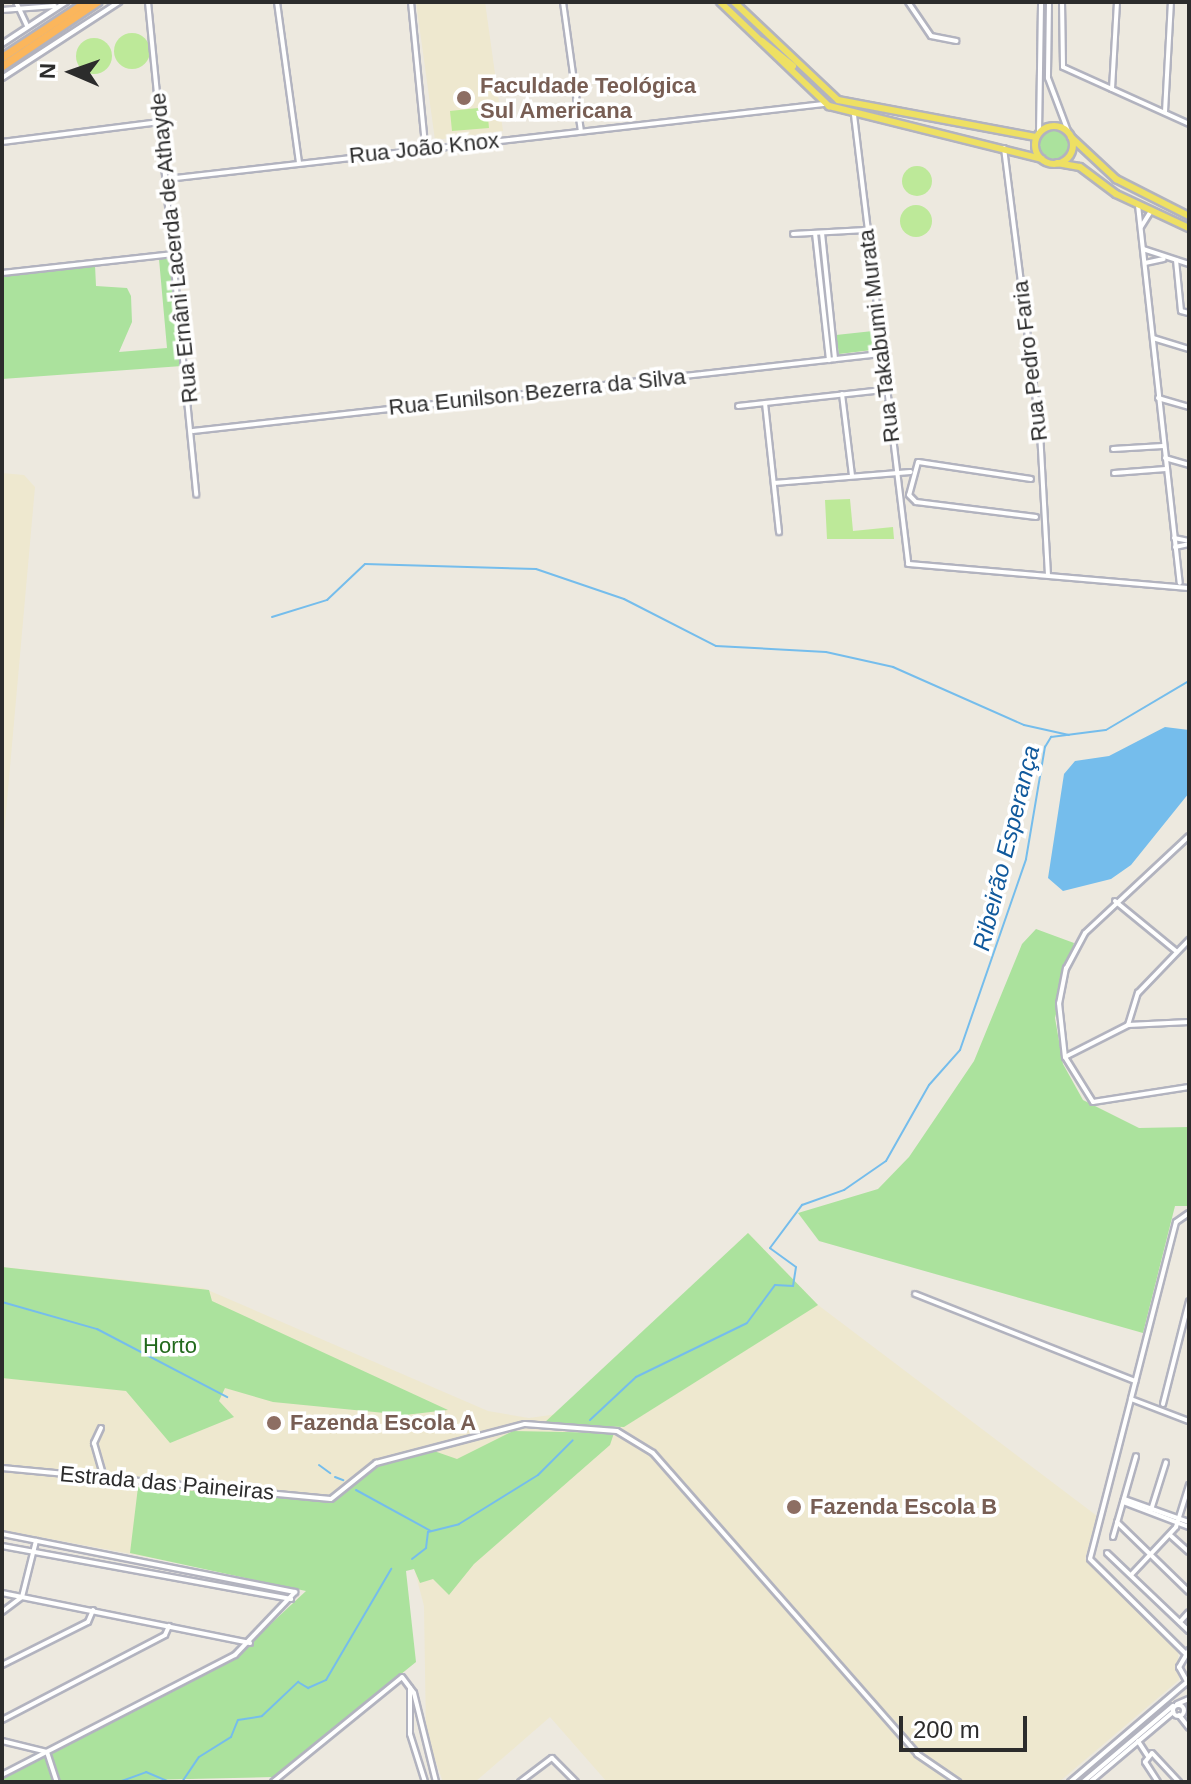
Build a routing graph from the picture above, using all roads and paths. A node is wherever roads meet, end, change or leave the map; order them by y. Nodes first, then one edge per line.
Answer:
1 (66, 2) edge
2 (85, 2) edge
3 (97, 2) edge
4 (119, 2) edge
5 (148, 2) edge
6 (277, 2) edge
7 (411, 2) edge
8 (563, 2) edge
9 (720, 2) edge
10 (908, 2) edge
11 (1041, 2) edge
12 (1049, 2) edge
13 (1062, 2) edge
14 (1117, 2) edge
15 (1171, 2) edge
16 (916, 4) edge
17 (16, 5) edge
18 (736, 5) edge
19 (58, 7) junction
20 (2, 10) edge
21 (732, 14) junction
22 (27, 27) junction
23 (751, 34) junction
24 (957, 41) dead end
25 (2, 44) edge
26 (2, 57) edge
27 (2, 66) edge
28 (797, 67) junction
29 (2, 78) edge
30 (1112, 89) junction
31 (824, 104) junction
32 (1165, 112) junction
33 (854, 115) junction
34 (160, 122) junction
35 (1189, 124) edge
36 (581, 131) junction
37 (1038, 135) junction
38 (1070, 135) junction
39 (2, 142) edge
40 (425, 146) junction
41 (1004, 147) junction
42 (1041, 159) junction
43 (299, 162) junction
44 (1057, 163) junction
45 (167, 179) junction
46 (1163, 204) junction
47 (1138, 205) junction
48 (1151, 211) junction
49 (1189, 216) edge
50 (1189, 228) edge
51 (1140, 229) junction
52 (866, 230) junction
53 (818, 233) junction
54 (793, 234) dead end
55 (1143, 249) junction
56 (174, 254) junction
57 (1166, 259) junction
58 (1176, 260) junction
59 (1144, 263) junction
60 (1189, 264) edge
61 (2, 273) edge
62 (1189, 313) edge
63 (1152, 337) junction
64 (1189, 349) edge
65 (881, 354) junction
66 (832, 360) junction
67 (874, 391) dead end
68 (842, 394) junction
69 (1158, 398) junction
70 (765, 403) junction
71 (738, 406) dead end
72 (1189, 407) edge
73 (193, 431) junction
74 (1163, 446) junction
75 (1113, 449) dead end
76 (893, 457) junction
77 (1165, 458) junction
78 (1189, 465) edge
79 (1166, 469) junction
80 (885, 472) junction
81 (896, 472) junction
82 (911, 472) junction
83 (875, 473) junction
84 (1114, 473) dead end
85 (852, 475) junction
86 (1031, 479) dead end
87 (774, 483) junction
88 (196, 495) dead end
89 (1036, 517) dead end
90 (779, 532) dead end
91 (1174, 538) junction
92 (1189, 543) edge
93 (1175, 547) junction
94 (1048, 575) junction
95 (1180, 583) junction
96 (1189, 588) edge
97 (1189, 836) edge
98 (1115, 901) junction
99 (1189, 940) edge
100 (1177, 952) junction
101 (1189, 1022) edge
102 (1128, 1025) junction
103 (1065, 1057) junction
104 (1189, 1087) edge
105 (1189, 1213) edge
106 (915, 1294) dead end
107 (1189, 1302) edge
108 (1186, 1323) edge
109 (1135, 1381) junction
110 (1131, 1399) junction
111 (1163, 1404) dead end
112 (1189, 1421) edge
113 (101, 1428) dead end
114 (1136, 1456) dead end
115 (1166, 1462) dead end
116 (2, 1468) edge
117 (104, 1478) junction
118 (1189, 1485) edge
119 (1124, 1500) junction
120 (1151, 1511) junction
121 (1117, 1522) junction
122 (1177, 1524) junction
123 (1189, 1524) edge
124 (2, 1534) edge
125 (1169, 1534) junction
126 (1113, 1537) dead end
127 (36, 1541) junction
128 (2, 1546) edge
129 (33, 1552) junction
130 (1189, 1552) edge
131 (1107, 1553) dead end
132 (1151, 1555) junction
133 (1131, 1575) junction
134 (1189, 1592) edge
135 (2, 1593) edge
136 (22, 1597) junction
137 (291, 1599) junction
138 (93, 1610) junction
139 (2, 1612) edge
140 (1189, 1612) edge
141 (1180, 1622) junction
142 (169, 1625) junction
143 (1189, 1631) edge
144 (250, 1643) junction
145 (1187, 1652) edge
146 (2, 1665) edge
147 (1188, 1684) edge
148 (410, 1686) junction
149 (1189, 1699) edge
150 (1174, 1707) junction
151 (1185, 1712) edge
152 (2, 1720) edge
153 (1189, 1728) edge
154 (2, 1741) edge
155 (1138, 1741) junction
156 (47, 1752) junction
157 (1147, 1755) junction
158 (1099, 1774) junction
159 (2, 1775) edge
160 (524, 1781) edge
161 (57, 1782) edge
162 (273, 1782) edge
163 (425, 1782) edge
164 (436, 1782) edge
165 (576, 1782) edge
166 (958, 1782) edge
167 (1070, 1782) edge
168 (1083, 1782) edge
169 (1090, 1782) edge
170 (1106, 1782) edge
171 (1158, 1782) edge
172 (1179, 1782) edge

1 - 19 street
2 - 26 highway
3 - 27 highway
4 - 29 street
5 - 34 street, Rua Ernâni Lacerda de Athayde
6 - 43 street
7 - 40 street
8 - 36 street
9 - 21 main road
10 - 16 street
11 - 37 street
12 - 38 street
13 - 30 street
14 - 30 street
15 - 32 street
16 - 24 street
17 - 19 street
17 - 20 street
17 - 22 street
18 - 21 main road
18 - 28 main road
19 - 22 street
21 - 23 main road
22 - 25 street
23 - 28 main road
23 - 31 main road
28 - 37 main road
30 - 32 street
31 - 33 main road
31 - 36 street, Rua João Knox
32 - 35 street
33 - 41 main road
33 - 52 street, Rua Takabumi Murata
34 - 39 street
34 - 45 street, Rua Ernâni Lacerda de Athayde
36 - 40 street, Rua João Knox
37 - 38 main road
37 - 42 main road
38 - 44 main road
38 - 46 main road
40 - 43 street, Rua João Knox
41 - 42 main road
41 - 94 street, Rua Pedro Faria
42 - 44 main road
43 - 45 street, Rua João Knox
44 - 47 main road
45 - 56 street, Rua Ernâni Lacerda de Athayde
46 - 47 main road
46 - 49 main road
47 - 48 main road
47 - 51 street
48 - 50 main road
48 - 51 street
51 - 55 street
52 - 53 street
52 - 65 street, Rua Takabumi Murata
53 - 54 street
53 - 66 street
55 - 57 street
55 - 59 street
56 - 61 street
56 - 73 street, Rua Ernâni Lacerda de Athayde
57 - 58 street
57 - 59 street
58 - 60 street
58 - 62 street
59 - 63 street
63 - 64 street
63 - 69 street
65 - 66 street, Rua Eunilson Bezerra da Silva
65 - 76 street, Rua Takabumi Murata
66 - 73 street, Rua Eunilson Bezerra da Silva
67 - 68 street
68 - 70 street
68 - 85 street
69 - 72 street
69 - 74 street
70 - 71 street
70 - 87 street
73 - 88 street, Rua Ernâni Lacerda de Athayde
74 - 75 street
74 - 77 street
76 - 80 street
76 - 81 street, Rua Takabumi Murata
77 - 78 street
77 - 79 street
79 - 84 street
79 - 91 street
80 - 81 street
80 - 83 street
81 - 82 street
81 - 83 street
81 - 94 street, Rua Takabumi Murata
82 - 86 street
82 - 89 street
83 - 85 street
85 - 87 street
87 - 90 street
91 - 92 street
91 - 93 street
92 - 93 street
93 - 95 street
94 - 95 street
95 - 96 street
97 - 98 street
98 - 100 street
98 - 103 street
99 - 100 street
100 - 102 street
101 - 102 street
102 - 103 street
103 - 104 street
105 - 109 street
106 - 109 street
107 - 108 street
108 - 111 street
109 - 110 street
110 - 112 street
110 - 145 street
113 - 117 street
114 - 119 street
115 - 120 street
116 - 117 street, Estrada das Paineiras
117 - 166 street, Estrada das Paineiras
118 - 122 street
119 - 120 street
119 - 121 street
120 - 122 street
121 - 126 street
121 - 132 street
122 - 123 street
122 - 125 street
124 - 127 street
125 - 130 street
125 - 132 street
127 - 129 street
127 - 137 street
128 - 129 street
129 - 136 street
129 - 137 street
131 - 133 street
132 - 133 street
132 - 134 street
133 - 141 street
135 - 136 street
136 - 138 street
136 - 139 street
137 - 144 street
138 - 142 street
138 - 146 street
140 - 141 street
141 - 143 street
142 - 144 street
142 - 152 street
144 - 156 street
145 - 147 street
147 - 167 street
148 - 162 street
148 - 163 street
148 - 164 street
149 - 150 street
150 - 151 street
150 - 151 street
150 - 155 street
150 - 168 street
151 - 153 street
154 - 156 street
155 - 157 street
155 - 158 street
156 - 159 street
156 - 161 street
157 - 171 street
157 - 172 street
158 - 169 street
158 - 170 street
160 - 165 street

